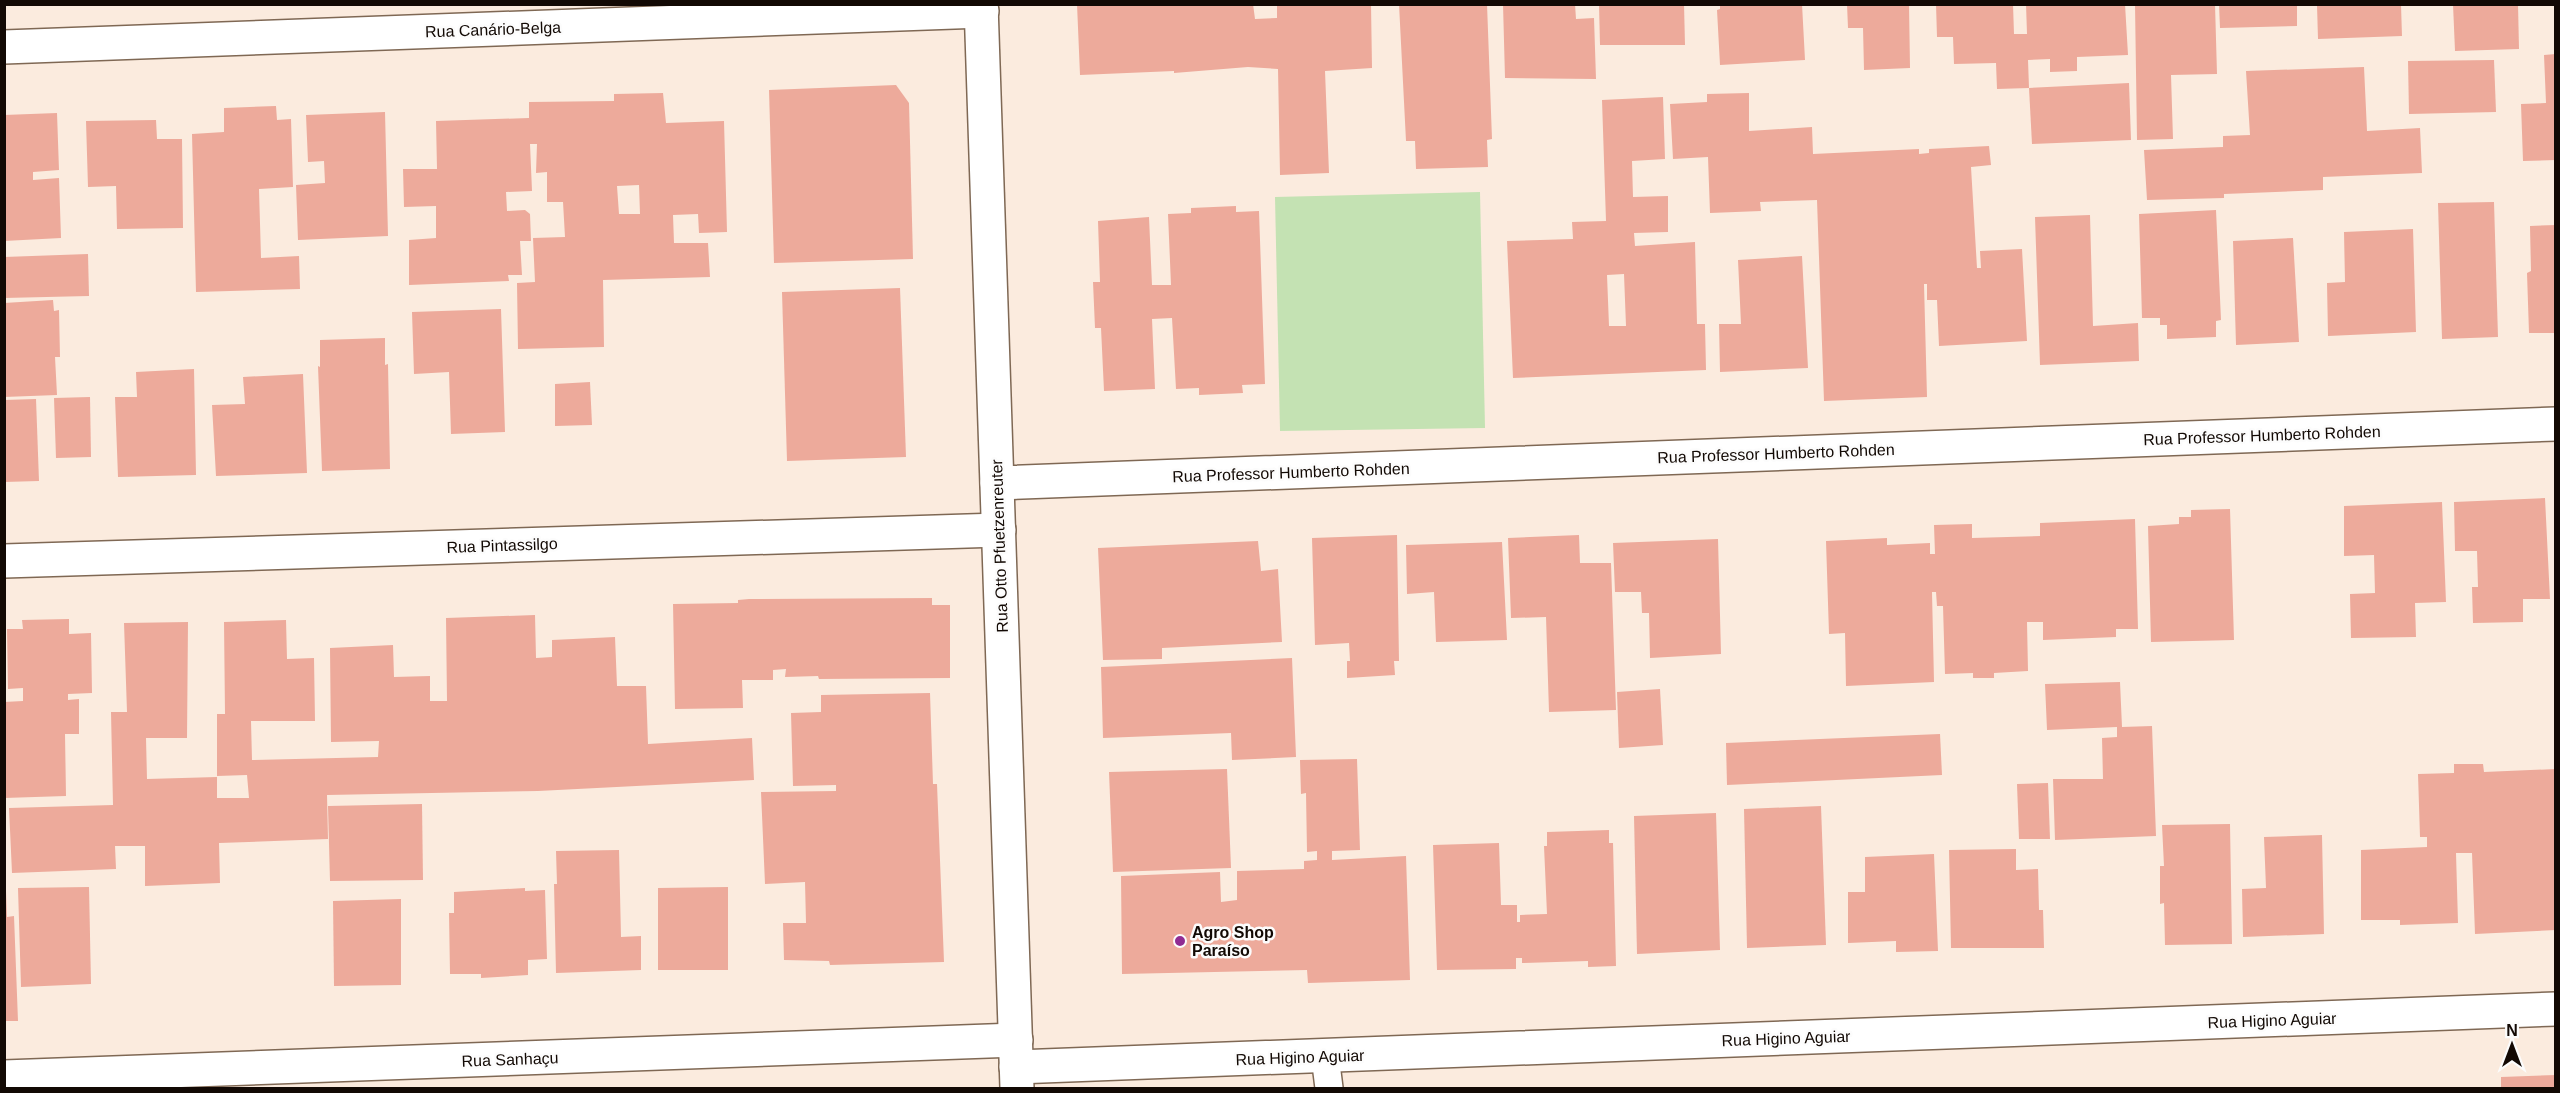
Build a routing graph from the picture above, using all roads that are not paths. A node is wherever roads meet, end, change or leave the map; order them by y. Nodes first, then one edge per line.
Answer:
1 (982, 8) edge
2 (4, 47) edge
3 (2556, 424) edge
4 (997, 483) junction
5 (999, 530) junction
6 (4, 561) edge
7 (2556, 1009) edge
8 (1324, 1056) junction
9 (1016, 1065) edge
10 (376, 1076) edge
11 (4, 1077) edge
12 (1329, 1089) edge

1 - 2 street, Rua Canário-Belga
1 - 4 street, Rua Otto Pfuetzenreuter
3 - 4 street, Rua Professor Humberto Rohden
4 - 5 street, Rua Otto Pfuetzenreuter
5 - 6 street, Rua Pintassilgo
5 - 9 street, Rua Otto Pfuetzenreuter
7 - 8 street, Rua Higino Aguiar
8 - 9 street, Rua Higino Aguiar
8 - 12 lane
9 - 10 street, Rua Sanhaçu
10 - 11 street, Rua Sanhaçu

